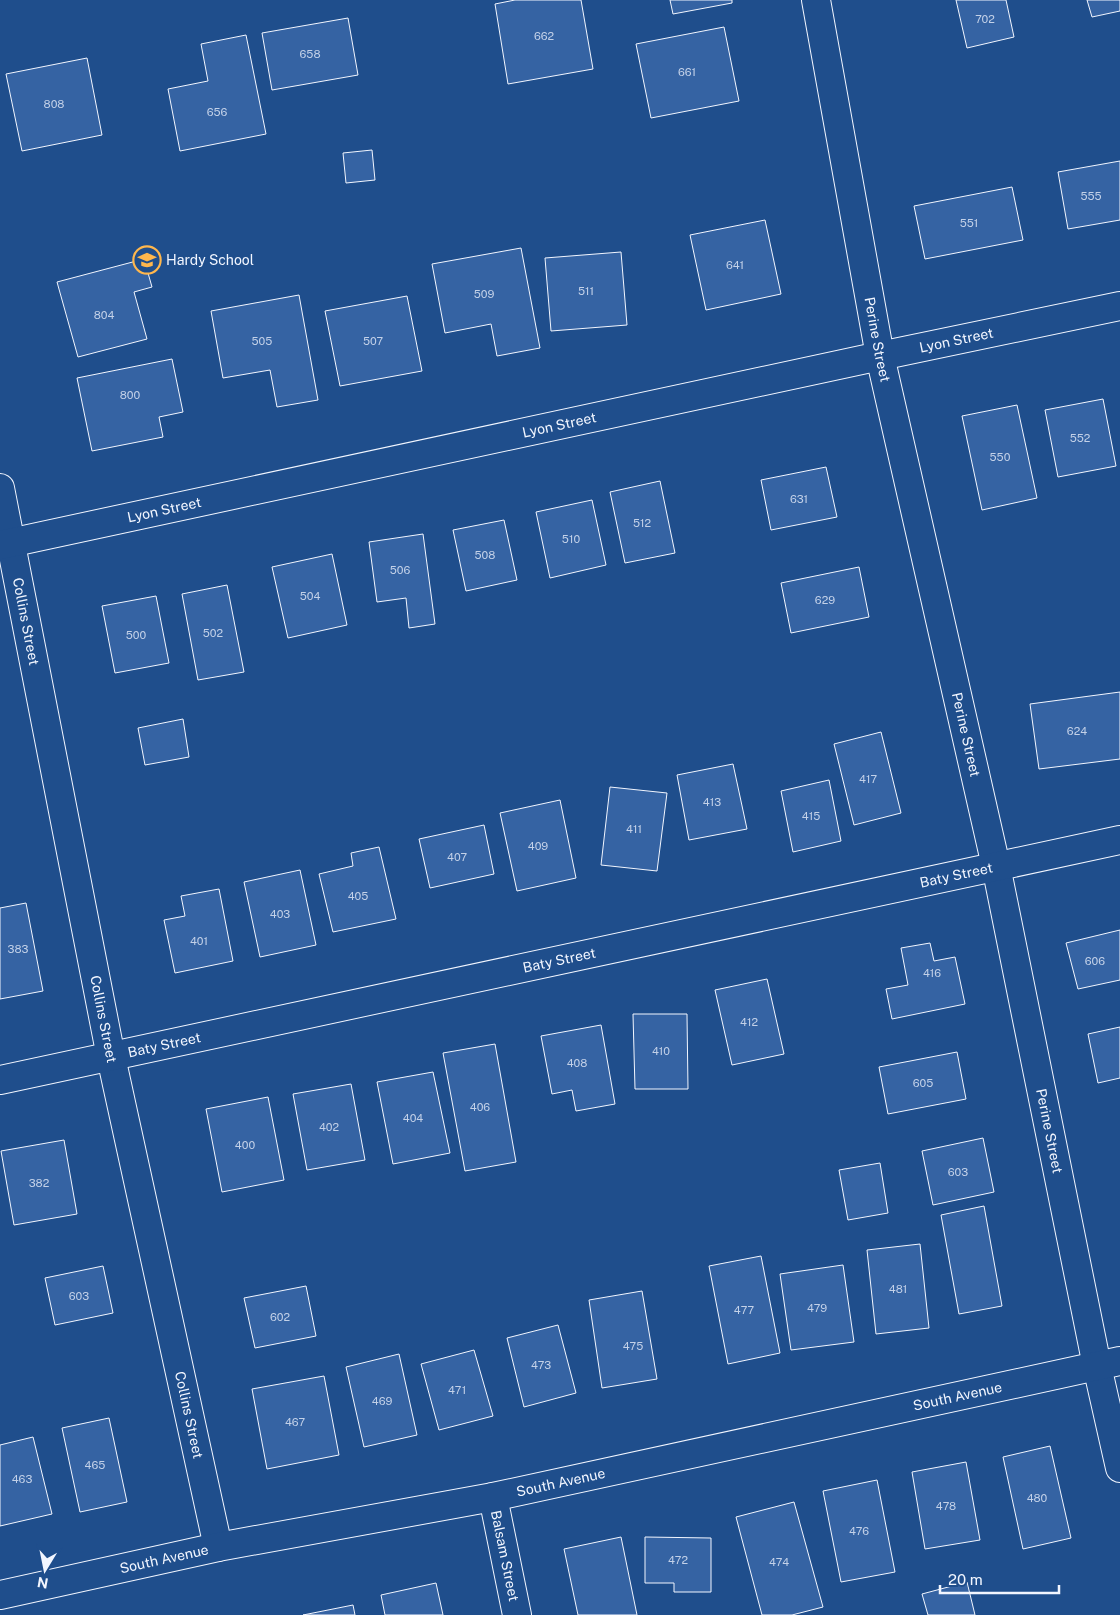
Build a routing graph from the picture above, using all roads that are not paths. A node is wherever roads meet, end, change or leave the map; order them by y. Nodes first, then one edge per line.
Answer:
1 (816, 0) edge
2 (1120, 306) edge
3 (880, 356) junction
4 (0, 488) edge
5 (6, 543) edge
6 (1120, 840) edge
7 (996, 866) junction
8 (111, 1057) junction
9 (0, 1080) edge
10 (1109, 1364) edge
11 (1120, 1468) edge
12 (493, 1497) junction
13 (218, 1547) junction
14 (0, 1595) edge
15 (517, 1615) edge

1 - 3 street, Perine Street
2 - 3 street, Lyon Street
3 - 5 street, Lyon Street
3 - 7 street, Perine Street
4 - 5 street, Collins Street
5 - 8 street, Collins Street
6 - 7 street, Baty Street
7 - 8 street, Baty Street
7 - 10 street, Perine Street
8 - 9 street, Baty Street
8 - 13 street, Collins Street
10 - 11 street, Perine Street
10 - 12 street, South Avenue
12 - 13 street, South Avenue
12 - 15 street, Balsam Street
13 - 14 street, South Avenue

